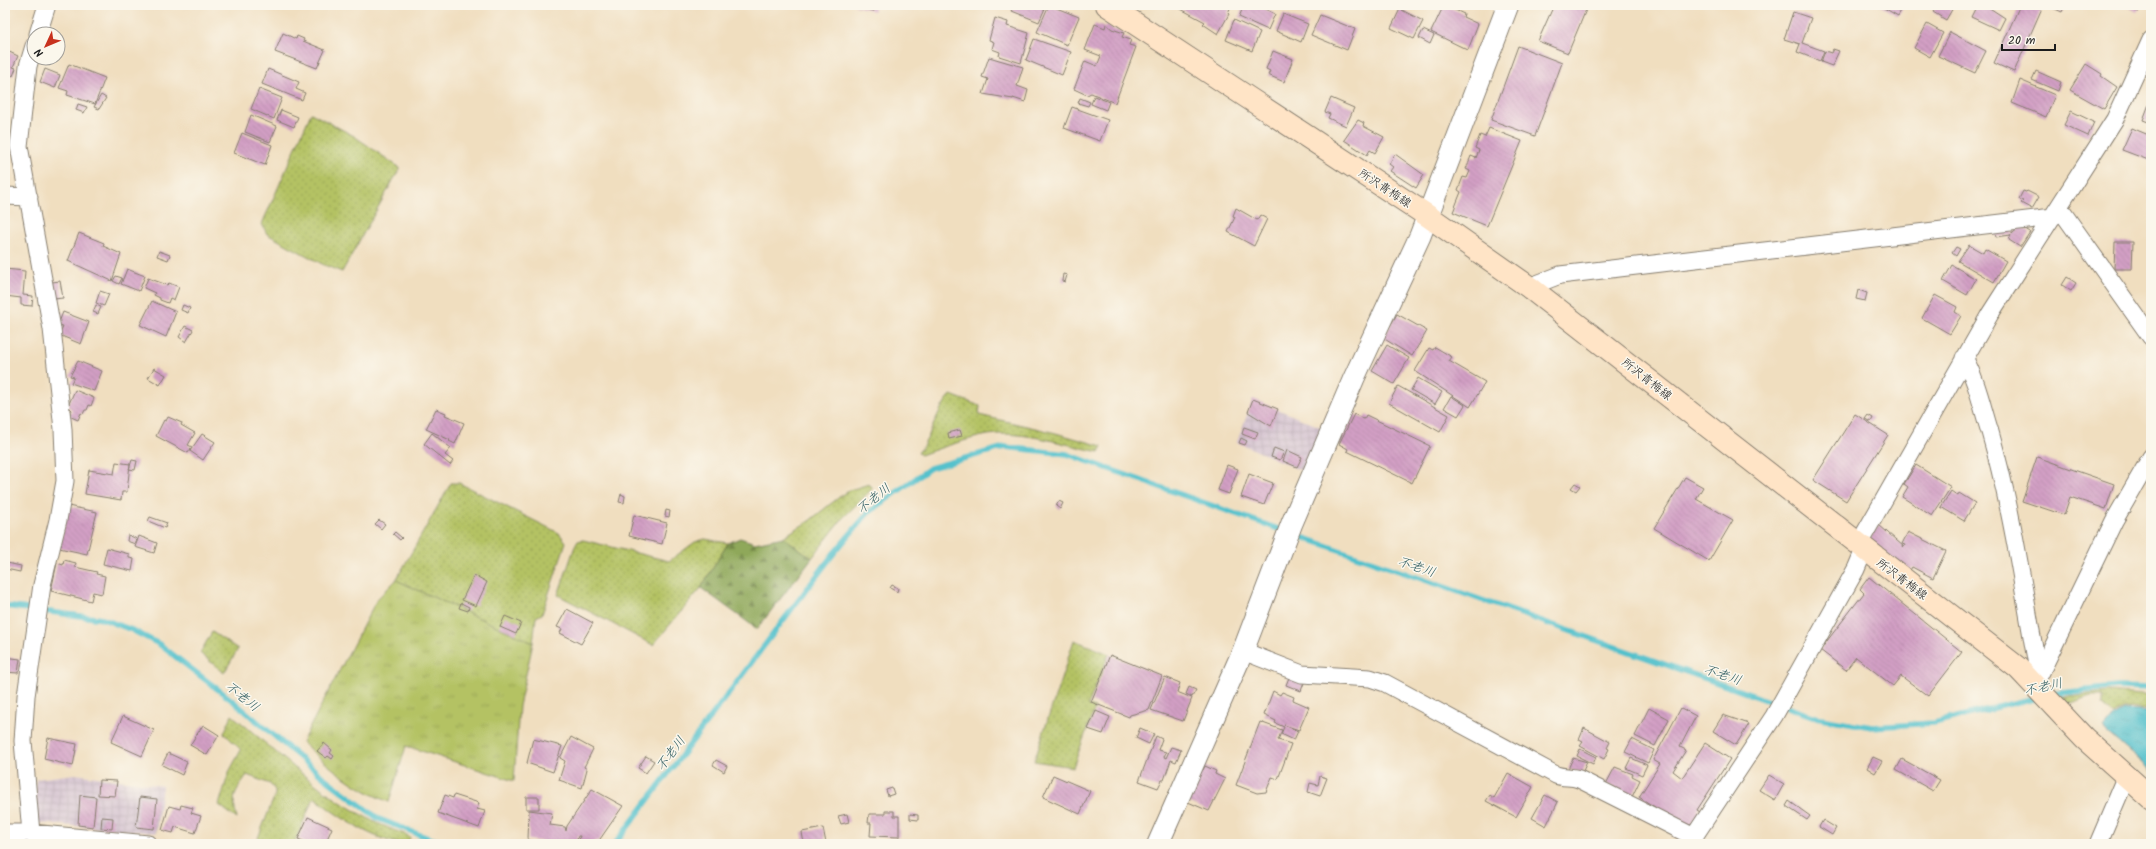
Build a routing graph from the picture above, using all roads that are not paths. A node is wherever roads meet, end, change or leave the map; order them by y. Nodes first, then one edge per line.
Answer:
1 (47, 5) edge
2 (1107, 5) edge
3 (1508, 5) edge
4 (40, 26) edge
5 (2151, 40) edge
6 (28, 66) edge
7 (5, 196) edge
8 (29, 197) junction
9 (2056, 213) junction
10 (1428, 216) junction
11 (1529, 287) junction
12 (2151, 337) edge
13 (1964, 358) junction
14 (2151, 457) edge
15 (1861, 547) junction
16 (1243, 651) junction
17 (2037, 681) junction
18 (2126, 778) junction
19 (2151, 798) edge
20 (31, 833) junction
21 (5, 834) edge
22 (1691, 841) edge
23 (148, 844) edge
24 (1158, 844) edge
25 (2098, 844) edge

1 - 4 street
2 - 10 main road, 所沢青梅線
3 - 10 street
5 - 9 street
6 - 8 street
7 - 8 street
8 - 20 street
9 - 11 street
9 - 12 street
9 - 13 street
10 - 11 main road, 所沢青梅線
10 - 16 street
11 - 15 main road, 所沢青梅線
13 - 15 street
13 - 17 street
14 - 17 street
15 - 17 main road, 所沢青梅線
15 - 22 street
16 - 22 street
16 - 24 street
17 - 18 main road, 所沢青梅線
18 - 19 main road, 所沢青梅線
18 - 25 street
20 - 21 street
20 - 23 street

